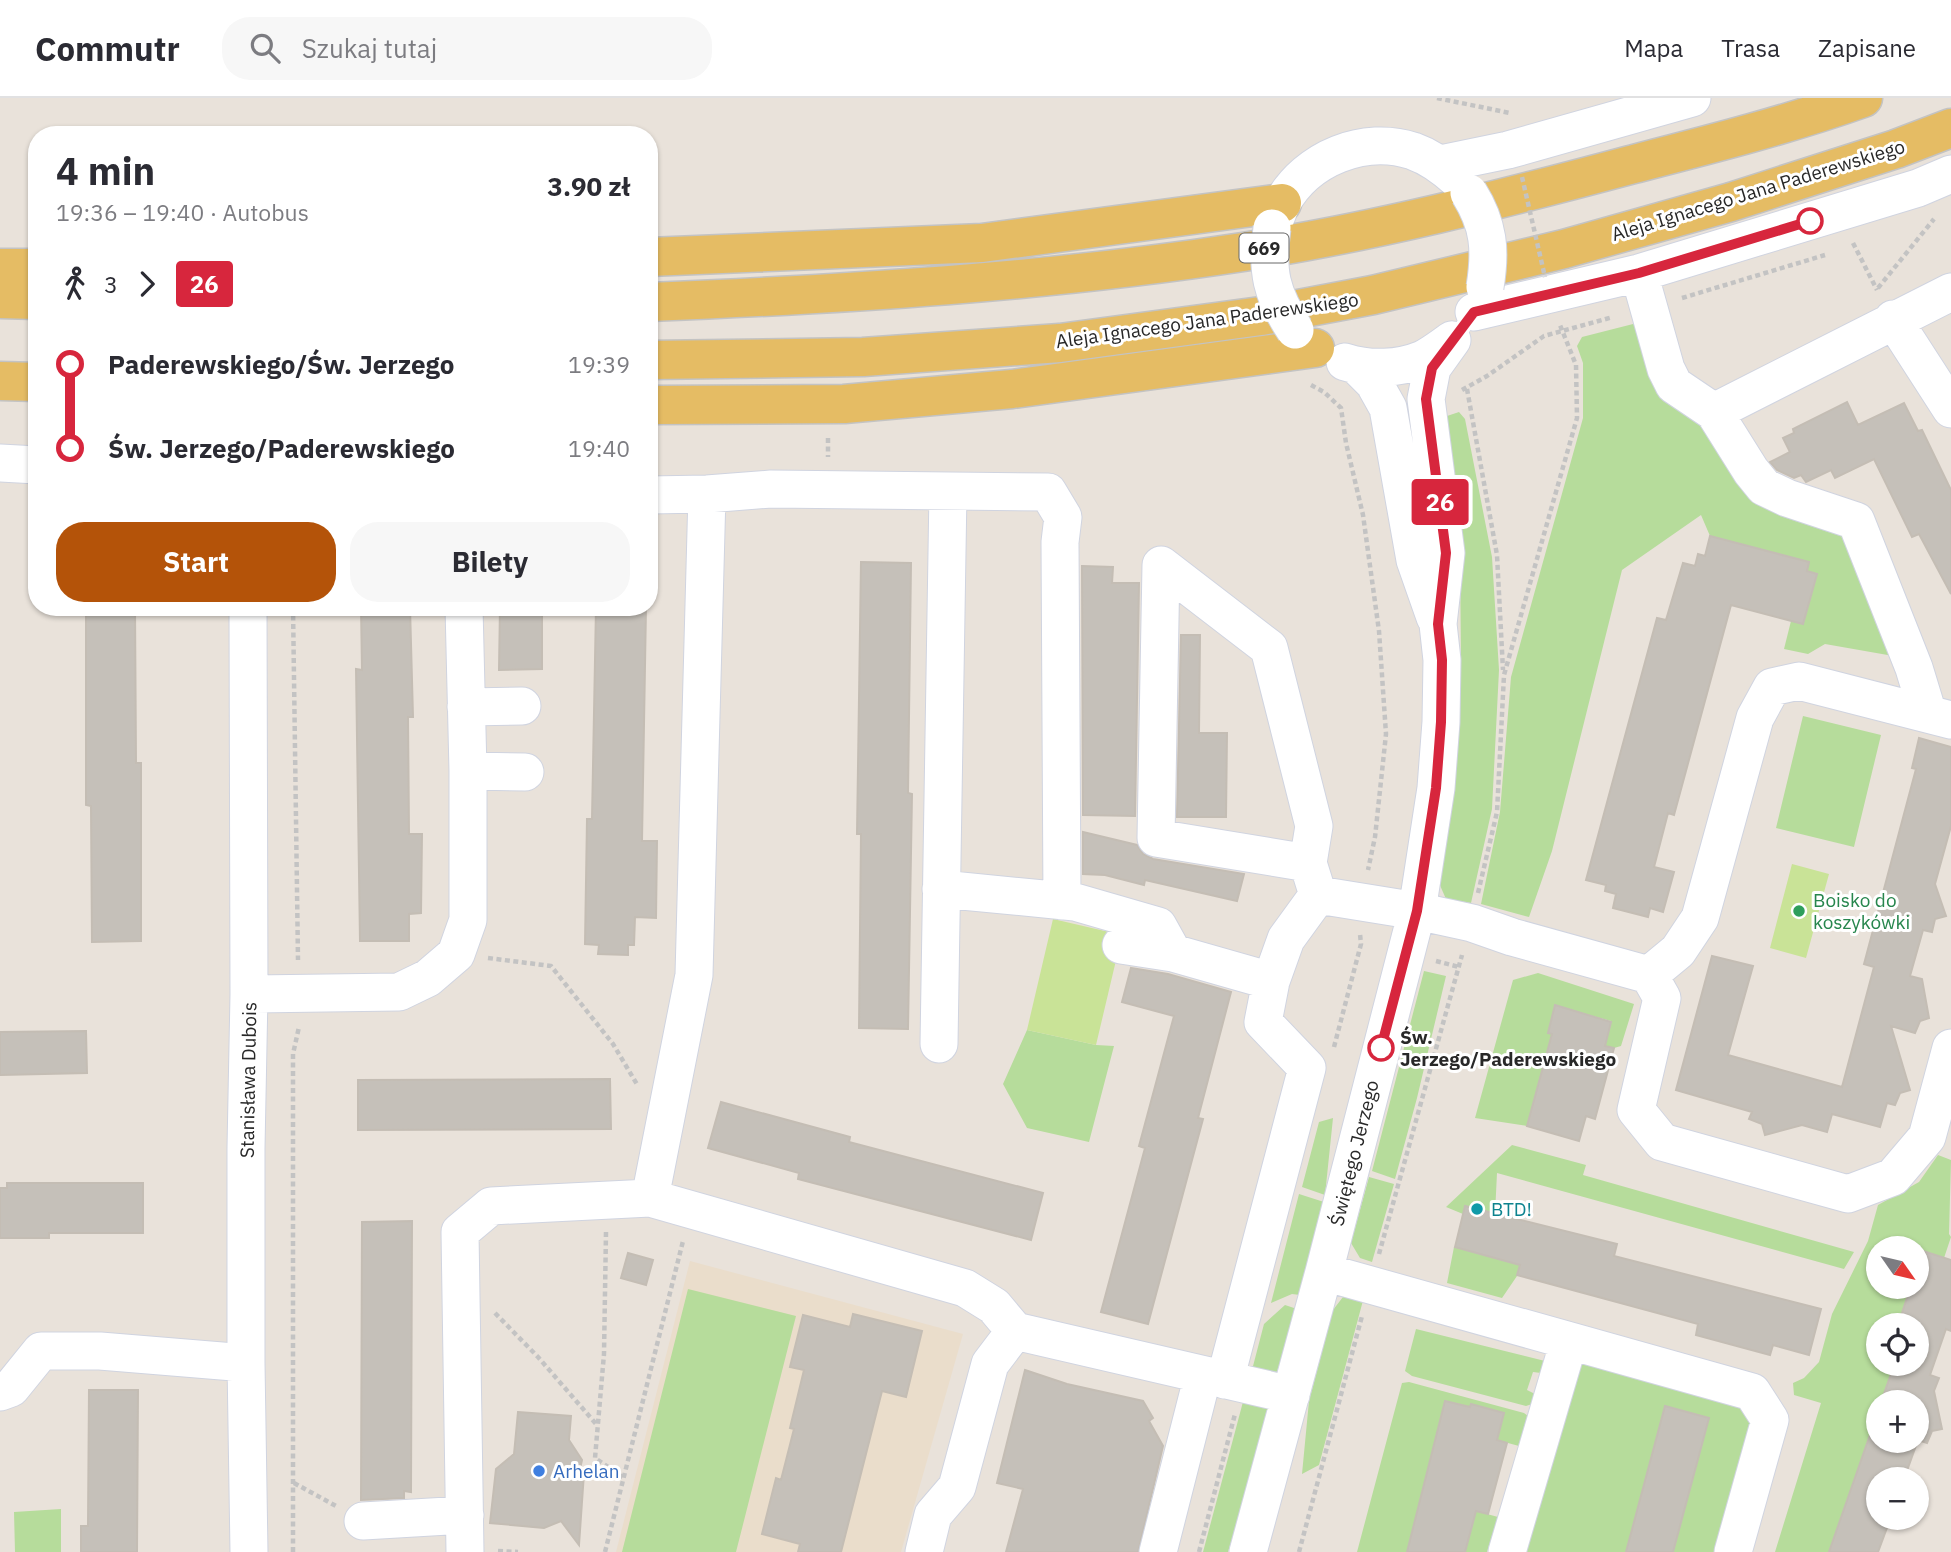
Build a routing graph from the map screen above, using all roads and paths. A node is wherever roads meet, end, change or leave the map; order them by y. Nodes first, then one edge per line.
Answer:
1 (1437, 98) edge
2 (1692, 98) edge
3 (1863, 98) edge
4 (1515, 114) dead end
5 (1951, 128) edge
6 (1440, 164) junction
7 (1951, 174) edge
8 (1522, 177) dead end
9 (1277, 216) junction
10 (1935, 217) dead end
11 (1853, 243) dead end
12 (658, 257) edge
13 (0, 268) edge
14 (28, 268) edge
15 (1639, 273) junction
16 (1545, 277) dead end
17 (1951, 292) edge
18 (0, 299) edge
19 (1480, 299) junction
20 (28, 300) edge
21 (658, 302) edge
22 (1885, 305) junction
23 (1305, 339) junction
24 (1452, 340) junction
25 (0, 355) edge
26 (28, 355) edge
27 (658, 360) edge
28 (1357, 366) junction
29 (0, 381) edge
30 (28, 382) edge
31 (1467, 389) dead end
32 (658, 405) edge
33 (1341, 408) dead end
34 (1951, 409) edge
35 (1714, 412) junction
36 (0, 463) edge
37 (28, 465) edge
38 (948, 491) junction
39 (707, 494) junction
40 (658, 495) edge
41 (248, 616) edge
42 (293, 616) edge
43 (464, 616) edge
44 (1438, 624) junction
45 (1504, 675) dead end
46 (522, 706) dead end
47 (466, 707) junction
48 (1939, 717) edge
49 (468, 771) junction
50 (526, 772) dead end
51 (1313, 879) junction
52 (941, 889) junction
53 (1062, 901) junction
54 (1361, 902) junction
55 (1417, 911) junction
56 (1121, 945) dead end
57 (1173, 953) junction
58 (456, 954) junction
59 (1649, 975) junction
60 (1271, 981) junction
61 (303, 992) junction
62 (249, 994) junction
63 (939, 1044) dead end
64 (1951, 1048) edge
65 (1333, 1051) dead end
66 (663, 1128) junction
67 (650, 1198) junction
68 (606, 1201) junction
69 (691, 1210) junction
70 (1324, 1272) junction
71 (461, 1278) junction
72 (1015, 1331) junction
73 (1569, 1341) junction
74 (246, 1363) junction
75 (1224, 1379) junction
76 (0, 1392) edge
77 (1291, 1395) junction
78 (598, 1426) junction
79 (624, 1478) junction
80 (294, 1483) junction
81 (465, 1515) junction
82 (363, 1521) joint
83 (249, 1552) edge
84 (293, 1552) edge
85 (466, 1552) edge
86 (605, 1552) edge
87 (924, 1552) edge
88 (1158, 1552) edge
89 (1199, 1552) edge
90 (1248, 1552) edge
91 (1507, 1552) edge
92 (1733, 1552) edge

1 - 4 path
2 - 6 street
3 - 21 main road, 669
5 - 27 main road, Aleja Ignacego Jana Paderewskiego
6 - 9 street
6 - 19 street, bridge
7 - 15 street
8 - 16 path, bridge
9 - 12 main road
9 - 23 street, bridge
10 - 22 path
11 - 22 path
13 - 14 main road
15 - 19 street
15 - 35 street
17 - 22 street
18 - 20 main road
19 - 24 street
22 - 34 street
22 - 35 street
23 - 28 street
23 - 32 main road
24 - 28 street
24 - 44 street, Świętego Jerzego
25 - 26 main road
28 - 44 street, Świętego Jerzego
29 - 30 main road
31 - 45 path
33 - 54 path
35 - 48 street
36 - 37 street
38 - 39 street
38 - 52 street
38 - 53 street
39 - 40 street
39 - 66 street
41 - 62 street, Stanisława Dubois
42 - 61 path
43 - 47 street
44 - 55 street, Świętego Jerzego
46 - 47 street
47 - 49 street
48 - 59 street
49 - 50 street
49 - 58 street
51 - 51 street
51 - 54 street
51 - 60 street
52 - 53 street
52 - 63 street
53 - 57 street
54 - 55 street
54 - 65 path
55 - 59 street
55 - 70 street, Świętego Jerzego
56 - 57 street
57 - 60 street
58 - 61 street
58 - 66 path
59 - 64 street
60 - 75 street
61 - 62 street
61 - 80 path
62 - 74 street, Stanisława Dubois
66 - 67 street
67 - 68 street
67 - 69 street
68 - 71 street
68 - 78 path
69 - 72 street
69 - 79 path
70 - 73 street
70 - 77 street, Świętego Jerzego
71 - 78 path
71 - 81 street
72 - 75 street
72 - 87 street
73 - 91 street
73 - 92 street
74 - 76 street
74 - 83 street, Stanisława Dubois
75 - 77 street
75 - 88 street
75 - 89 path
77 - 90 street, Świętego Jerzego
78 - 79 path
79 - 86 path
80 - 82 path
80 - 84 path
81 - 82 street
81 - 85 street

